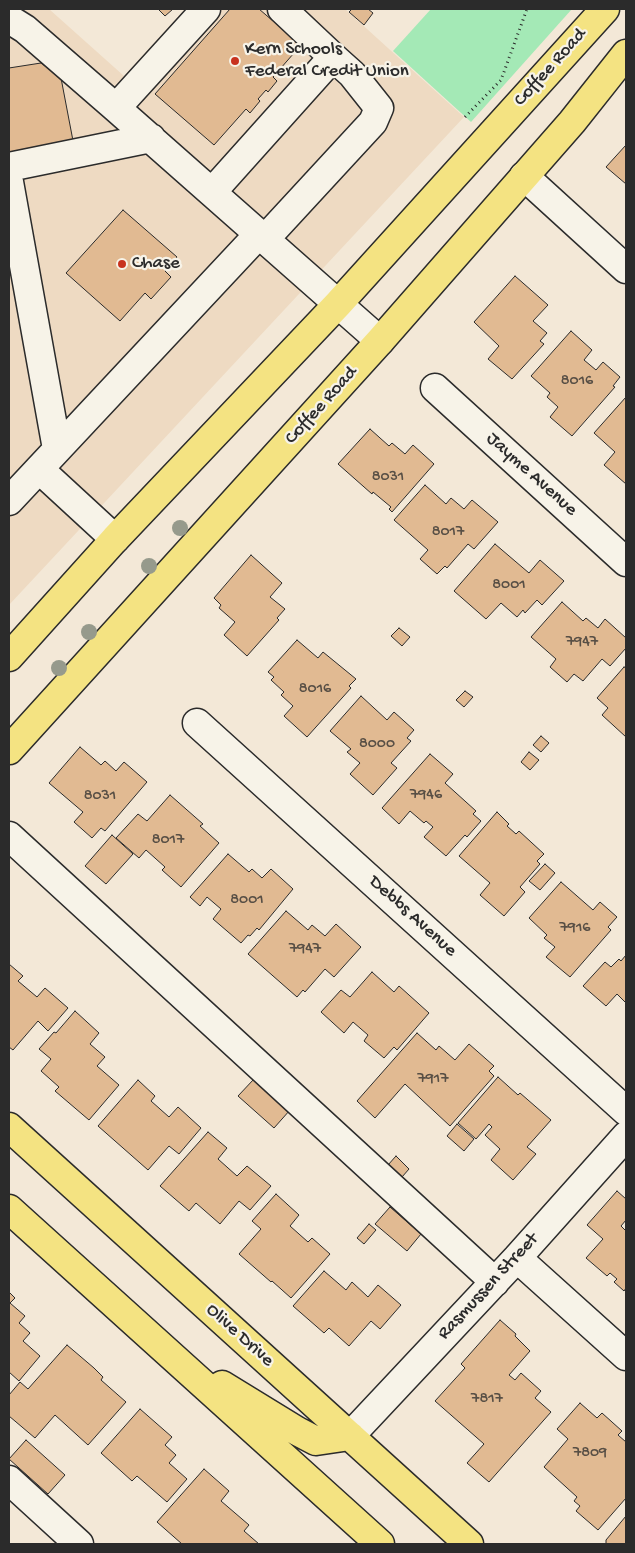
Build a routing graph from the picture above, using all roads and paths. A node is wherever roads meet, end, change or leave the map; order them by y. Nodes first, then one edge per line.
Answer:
1 (206, 9) edge
2 (282, 9) edge
3 (527, 9) edge
4 (605, 9) edge
5 (14, 26) edge
6 (626, 54) edge
7 (333, 56) junction
8 (116, 108) junction
9 (466, 117) dead end
10 (151, 138) junction
11 (9, 167) edge
12 (524, 176) junction
13 (9, 182) edge
14 (212, 192) junction
15 (262, 237) junction
16 (626, 269) edge
17 (338, 304) junction
18 (380, 341) junction
19 (435, 388) dead end
20 (57, 449) junction
21 (39, 469) junction
22 (9, 501) edge
23 (115, 539) junction
24 (626, 562) edge
25 (9, 657) edge
26 (198, 723) dead end
27 (9, 750) edge
28 (9, 836) edge
29 (626, 1111) edge
30 (9, 1127) edge
31 (626, 1136) edge
32 (9, 1209) edge
33 (517, 1258) junction
34 (494, 1282) junction
35 (163, 1348) junction
36 (626, 1356) edge
37 (350, 1436) junction
38 (9, 1480) edge
39 (79, 1544) edge
40 (380, 1544) edge
41 (469, 1544) edge

1 - 8 street
2 - 7 street
3 - 9 path
4 - 17 main road, Coffee Road
5 - 8 street
6 - 12 main road, Coffee Road
7 - 14 street
7 - 15 street
8 - 10 street
10 - 11 street
10 - 14 street
12 - 16 street
12 - 18 main road, Coffee Road
13 - 20 street
14 - 15 street
15 - 17 street
15 - 20 street
17 - 18 street
17 - 23 main road, Coffee Road
18 - 27 main road, Coffee Road
19 - 24 street, Jayme Avenue
20 - 21 street
21 - 22 street
21 - 23 street
23 - 25 main road, Coffee Road
26 - 29 street, Debbs Avenue
28 - 34 street
30 - 37 main road, Olive Drive
31 - 33 street, Rasmussen Street
32 - 35 main road
33 - 34 street, Rasmussen Street
33 - 36 street
34 - 37 street, Rasmussen Street
35 - 37 main road
35 - 40 main road
37 - 41 main road, Olive Drive
38 - 39 street

